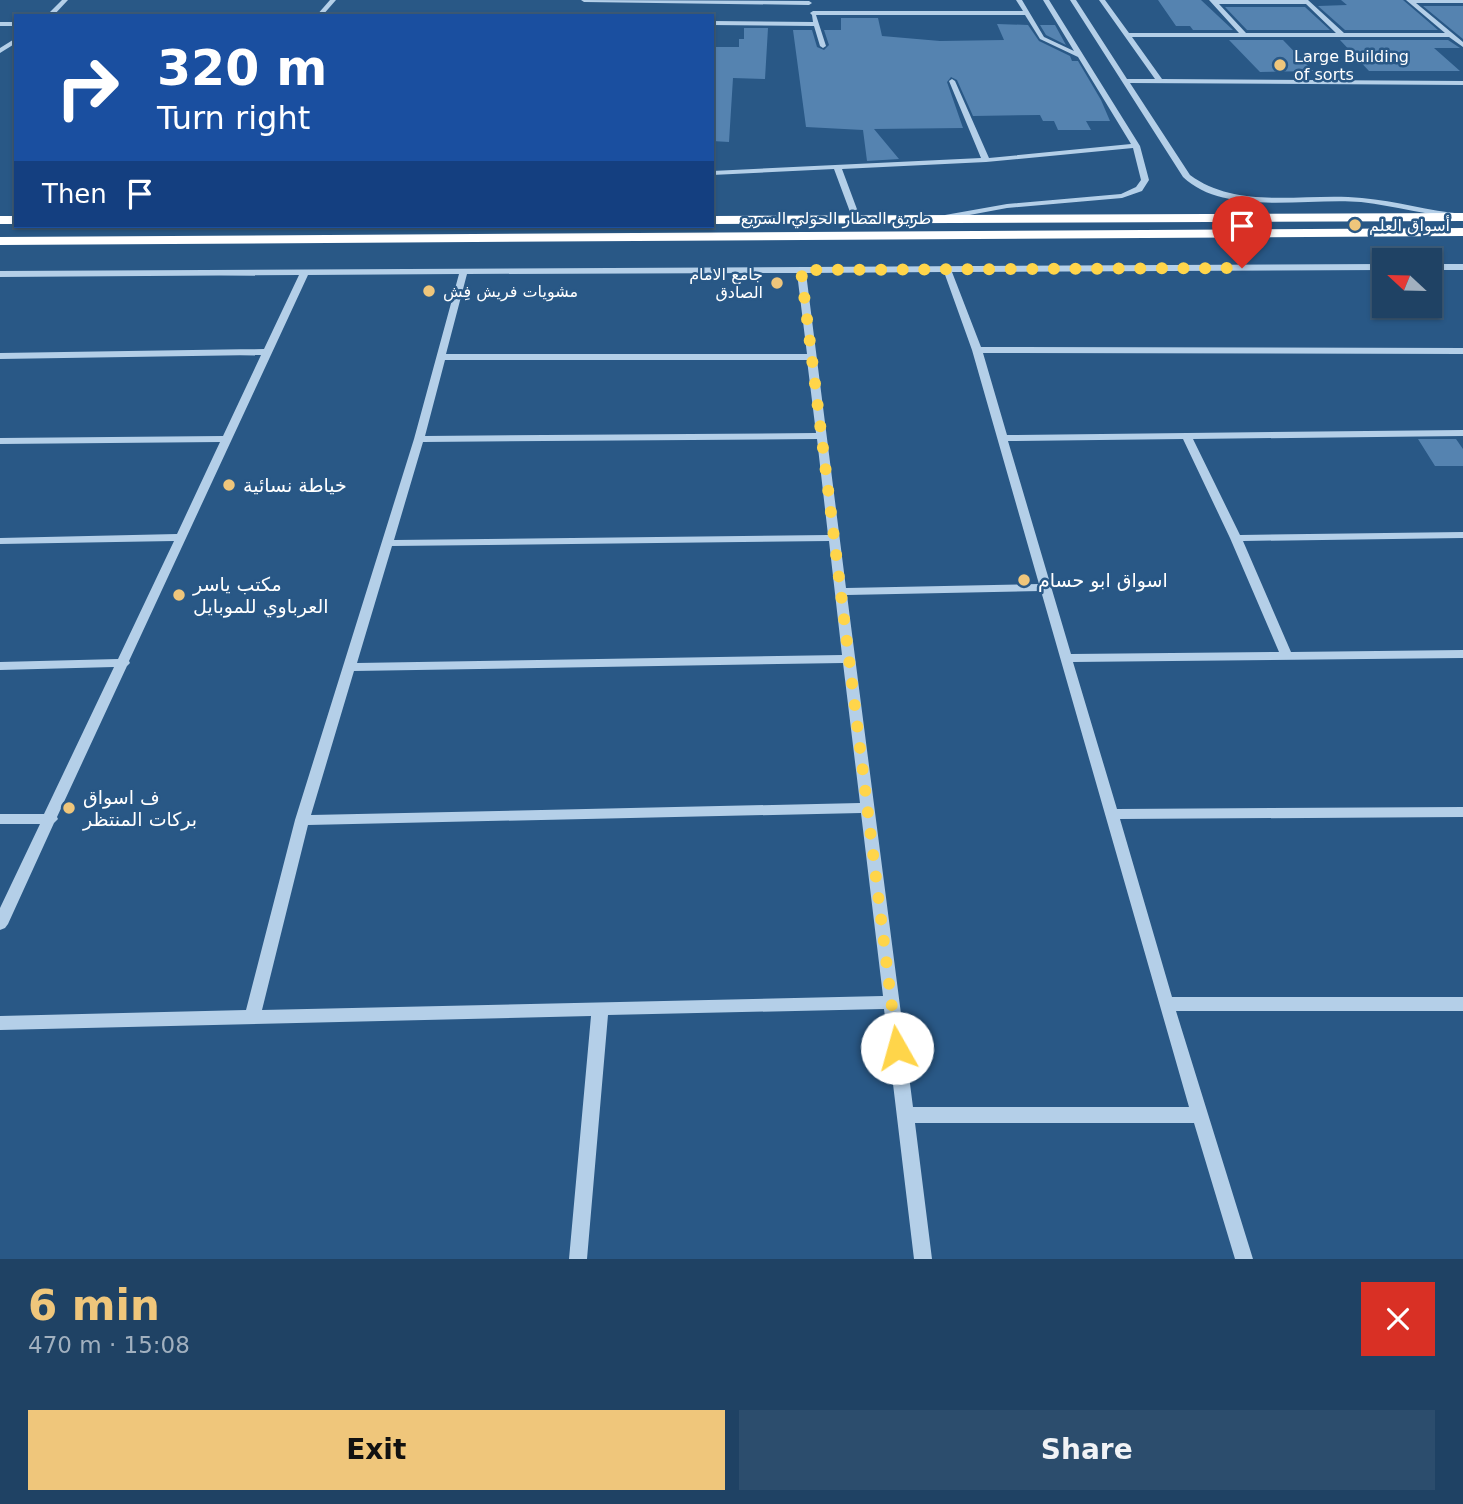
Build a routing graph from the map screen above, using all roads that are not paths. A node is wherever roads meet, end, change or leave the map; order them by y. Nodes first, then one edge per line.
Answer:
1 (65, 0) edge
2 (333, 0) edge
3 (584, 0) edge
4 (1020, 0) edge
5 (1046, 0) edge
6 (1073, 0) edge
7 (1102, 0) edge
8 (1213, 1) edge
9 (1306, 1) edge
10 (1410, 1) edge
11 (1463, 1) edge
12 (808, 2) edge
13 (1062, 12) junction
14 (813, 13) junction
15 (1026, 13) junction
16 (1081, 13) junction
17 (51, 14) edge
18 (320, 14) edge
19 (714, 23) edge
20 (816, 24) junction
21 (1450, 34) junction
22 (1127, 35) junction
23 (1244, 35) junction
24 (1342, 35) junction
25 (1463, 45) edge
26 (823, 46) dead end
27 (1080, 56) junction
28 (952, 81) dead end
29 (1124, 81) junction
30 (1160, 81) junction
31 (1463, 83) edge
32 (1136, 146) junction
33 (986, 160) junction
34 (838, 169) junction
35 (714, 173) edge
36 (1463, 216) edge
37 (918, 219) junction
38 (714, 220) edge
39 (858, 220) junction
40 (66, 228) edge
41 (1463, 232) edge
42 (145, 233) edge
43 (0, 241) edge
44 (48, 241) junction
45 (1372, 267) edge
46 (1458, 267) edge
47 (947, 269) junction
48 (801, 270) junction
49 (464, 271) junction
50 (305, 272) junction
51 (0, 274) edge
52 (1463, 278) edge
53 (977, 350) junction
54 (1463, 351) edge
55 (268, 352) junction
56 (0, 356) edge
57 (441, 357) junction
58 (813, 357) junction
59 (1463, 433) edge
60 (821, 436) junction
61 (1187, 437) junction
62 (1001, 438) junction
63 (228, 439) junction
64 (419, 439) junction
65 (0, 441) edge
66 (1463, 535) edge
67 (182, 537) junction
68 (834, 538) junction
69 (1236, 538) junction
70 (0, 541) edge
71 (387, 543) junction
72 (1043, 587) junction
73 (841, 592) junction
74 (1463, 654) edge
75 (1287, 656) junction
76 (1067, 658) junction
77 (849, 659) junction
78 (124, 663) junction
79 (0, 666) edge
80 (350, 667) junction
81 (867, 808) junction
82 (1463, 812) edge
83 (1111, 814) junction
84 (0, 819) edge
85 (51, 819) junction
86 (302, 820) junction
87 (0, 924) edge
88 (892, 1002) junction
89 (1166, 1004) junction
90 (1463, 1004) edge
91 (600, 1009) junction
92 (252, 1018) junction
93 (0, 1023) edge
94 (905, 1115) junction
95 (1199, 1115) junction
96 (578, 1259) edge
97 (923, 1259) edge
98 (1244, 1259) edge

1 - 17 street
2 - 18 street
3 - 12 street
4 - 15 street
5 - 13 street
6 - 16 street
7 - 22 street
8 - 9 street
8 - 23 street
9 - 24 street
10 - 11 street
10 - 21 street
12 - 14 street
13 - 16 street
13 - 27 street
14 - 15 street
14 - 20 street
15 - 27 street
16 - 29 street
19 - 20 street
20 - 26 street
21 - 24 street
21 - 25 street
22 - 23 street
22 - 30 street
23 - 24 street
27 - 32 street
28 - 33 street
29 - 30 street
29 - 36 street
30 - 31 street
32 - 33 street
32 - 37 street
33 - 34 street
34 - 35 street
34 - 39 street
36 - 37 highway, طريق المطار الحولي السريع
37 - 39 highway, طريق المطار الحولي السريع
38 - 39 highway, طريق المطار الحولي السريع
40 - 44 highway
41 - 42 highway, طريق المطار الحولي السريع
42 - 44 highway, طريق المطار الحولي السريع
43 - 44 highway, طريق المطار الحولي السريع
45 - 47 street
46 - 52 street
47 - 48 street
47 - 53 street
48 - 49 street
48 - 58 street
49 - 50 street
49 - 57 street
50 - 51 street
50 - 55 street
53 - 54 street
53 - 62 street
55 - 56 street
55 - 63 street
57 - 58 street
57 - 64 street
58 - 60 street
59 - 61 street
60 - 64 street
60 - 68 street
61 - 62 street
61 - 69 street
62 - 72 street
63 - 65 street
63 - 67 street
64 - 71 street
66 - 69 street
67 - 70 street
67 - 78 street
68 - 71 street
68 - 73 street
69 - 75 street
71 - 80 street
72 - 73 street
72 - 76 street
73 - 77 street
74 - 75 street
75 - 76 street
76 - 83 street
77 - 80 street
77 - 81 street
78 - 79 street
78 - 85 street
80 - 86 street
81 - 86 street
81 - 88 street
82 - 83 street
83 - 89 street
84 - 85 street
85 - 87 street
86 - 92 street
88 - 91 street
88 - 94 street
89 - 90 street
89 - 95 street
91 - 92 street
91 - 96 street
92 - 93 street
94 - 95 street
94 - 97 street
95 - 98 street

